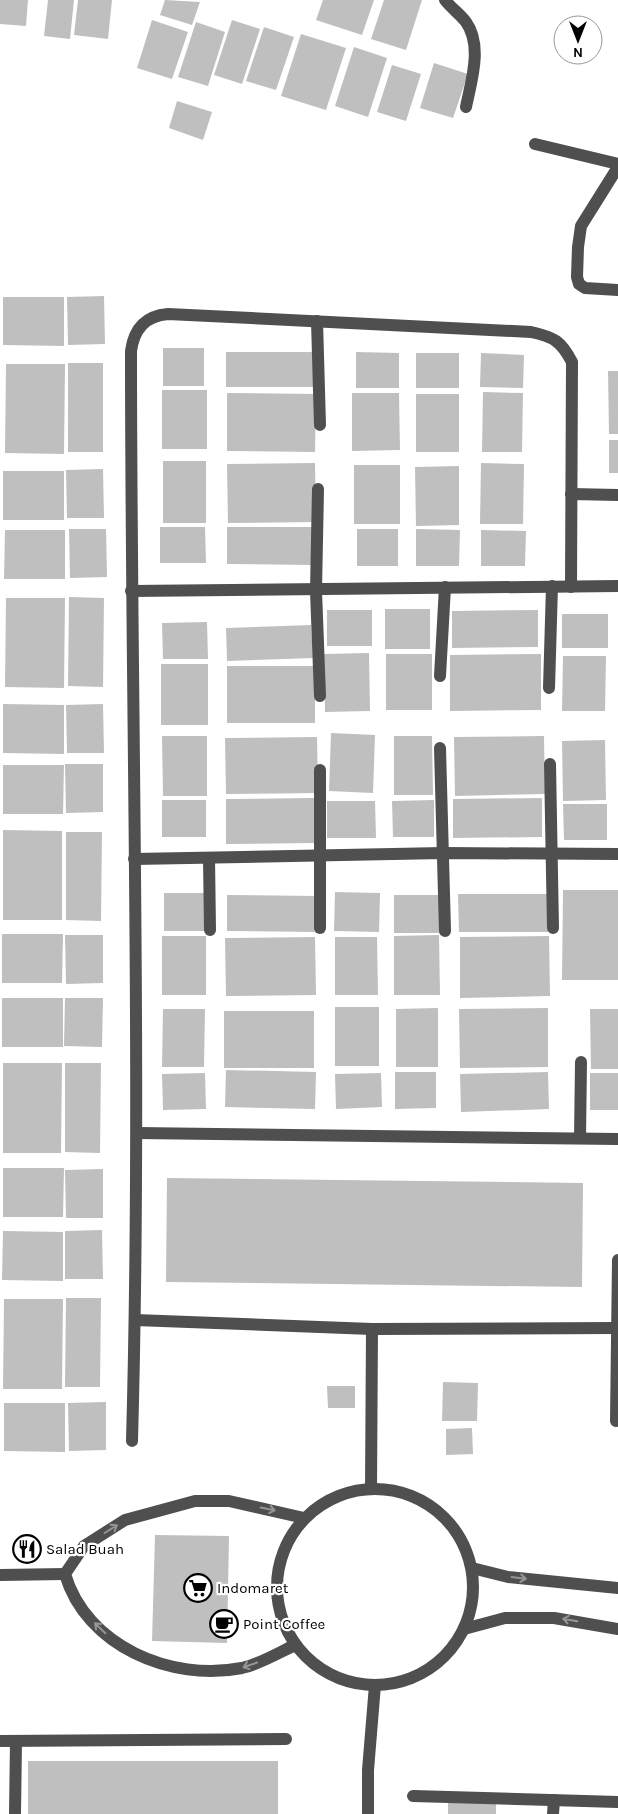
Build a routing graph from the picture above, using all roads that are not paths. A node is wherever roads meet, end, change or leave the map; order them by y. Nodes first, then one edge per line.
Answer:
1 (445, 0) edge
2 (466, 107) dead end
3 (535, 144) dead end
4 (618, 165) edge
5 (618, 290) edge
6 (317, 321) junction
7 (320, 425) dead end
8 (318, 489) dead end
9 (572, 494) junction
10 (618, 495) edge
11 (552, 586) junction
12 (618, 586) edge
13 (445, 587) junction
14 (571, 587) junction
15 (316, 590) junction
16 (131, 591) junction
17 (440, 676) dead end
18 (549, 688) dead end
19 (320, 696) dead end
20 (440, 748) dead end
21 (550, 764) dead end
22 (320, 770) dead end
23 (443, 854) junction
24 (552, 854) junction
25 (618, 854) edge
26 (320, 856) junction
27 (209, 858) junction
28 (134, 860) junction
29 (320, 928) dead end
30 (552, 928) dead end
31 (210, 930) dead end
32 (445, 931) dead end
33 (581, 1062) dead end
34 (137, 1133) junction
35 (580, 1138) junction
36 (618, 1139) edge
37 (618, 1260) edge
38 (135, 1320) junction
39 (372, 1328) junction
40 (616, 1328) junction
41 (616, 1422) dead end
42 (132, 1441) dead end
43 (371, 1489) junction
44 (304, 1518) junction
45 (472, 1568) junction
46 (65, 1574) junction
47 (0, 1575) edge
48 (618, 1588) edge
49 (618, 1628) edge
50 (464, 1629) junction
51 (295, 1645) junction
52 (375, 1685) junction
53 (286, 1739) dead end
54 (0, 1741) edge
55 (16, 1741) junction
56 (413, 1796) dead end
57 (554, 1800) junction
58 (618, 1802) edge
59 (15, 1814) edge
60 (368, 1814) edge
61 (553, 1814) edge

1 - 2 street
3 - 4 street
4 - 5 street
6 - 7 street
6 - 9 street
6 - 16 street
8 - 15 street
9 - 10 street
9 - 14 street
11 - 13 street
11 - 14 street
11 - 18 street
12 - 14 street
13 - 15 street
13 - 17 street
15 - 16 street
15 - 19 street
16 - 28 street
20 - 23 street
21 - 24 street
22 - 26 street
23 - 24 street
23 - 26 street
23 - 32 street
24 - 25 street
24 - 30 street
26 - 27 street
26 - 29 street
27 - 28 street
27 - 31 street
28 - 34 street
33 - 35 street
34 - 35 street
34 - 38 street
35 - 36 street
37 - 40 street
38 - 39 street
38 - 42 street
39 - 40 street
39 - 43 street
40 - 41 street
43 - 44 street
43 - 45 street
46 -> 44 street
44 - 51 street
45 -> 48 street
45 - 50 street
46 - 47 street
51 -> 46 street
49 -> 50 street
50 - 52 street
51 - 52 street
52 - 60 street
53 - 55 street
54 - 55 street
55 - 59 street
56 - 57 street
57 - 58 street
57 - 61 street

